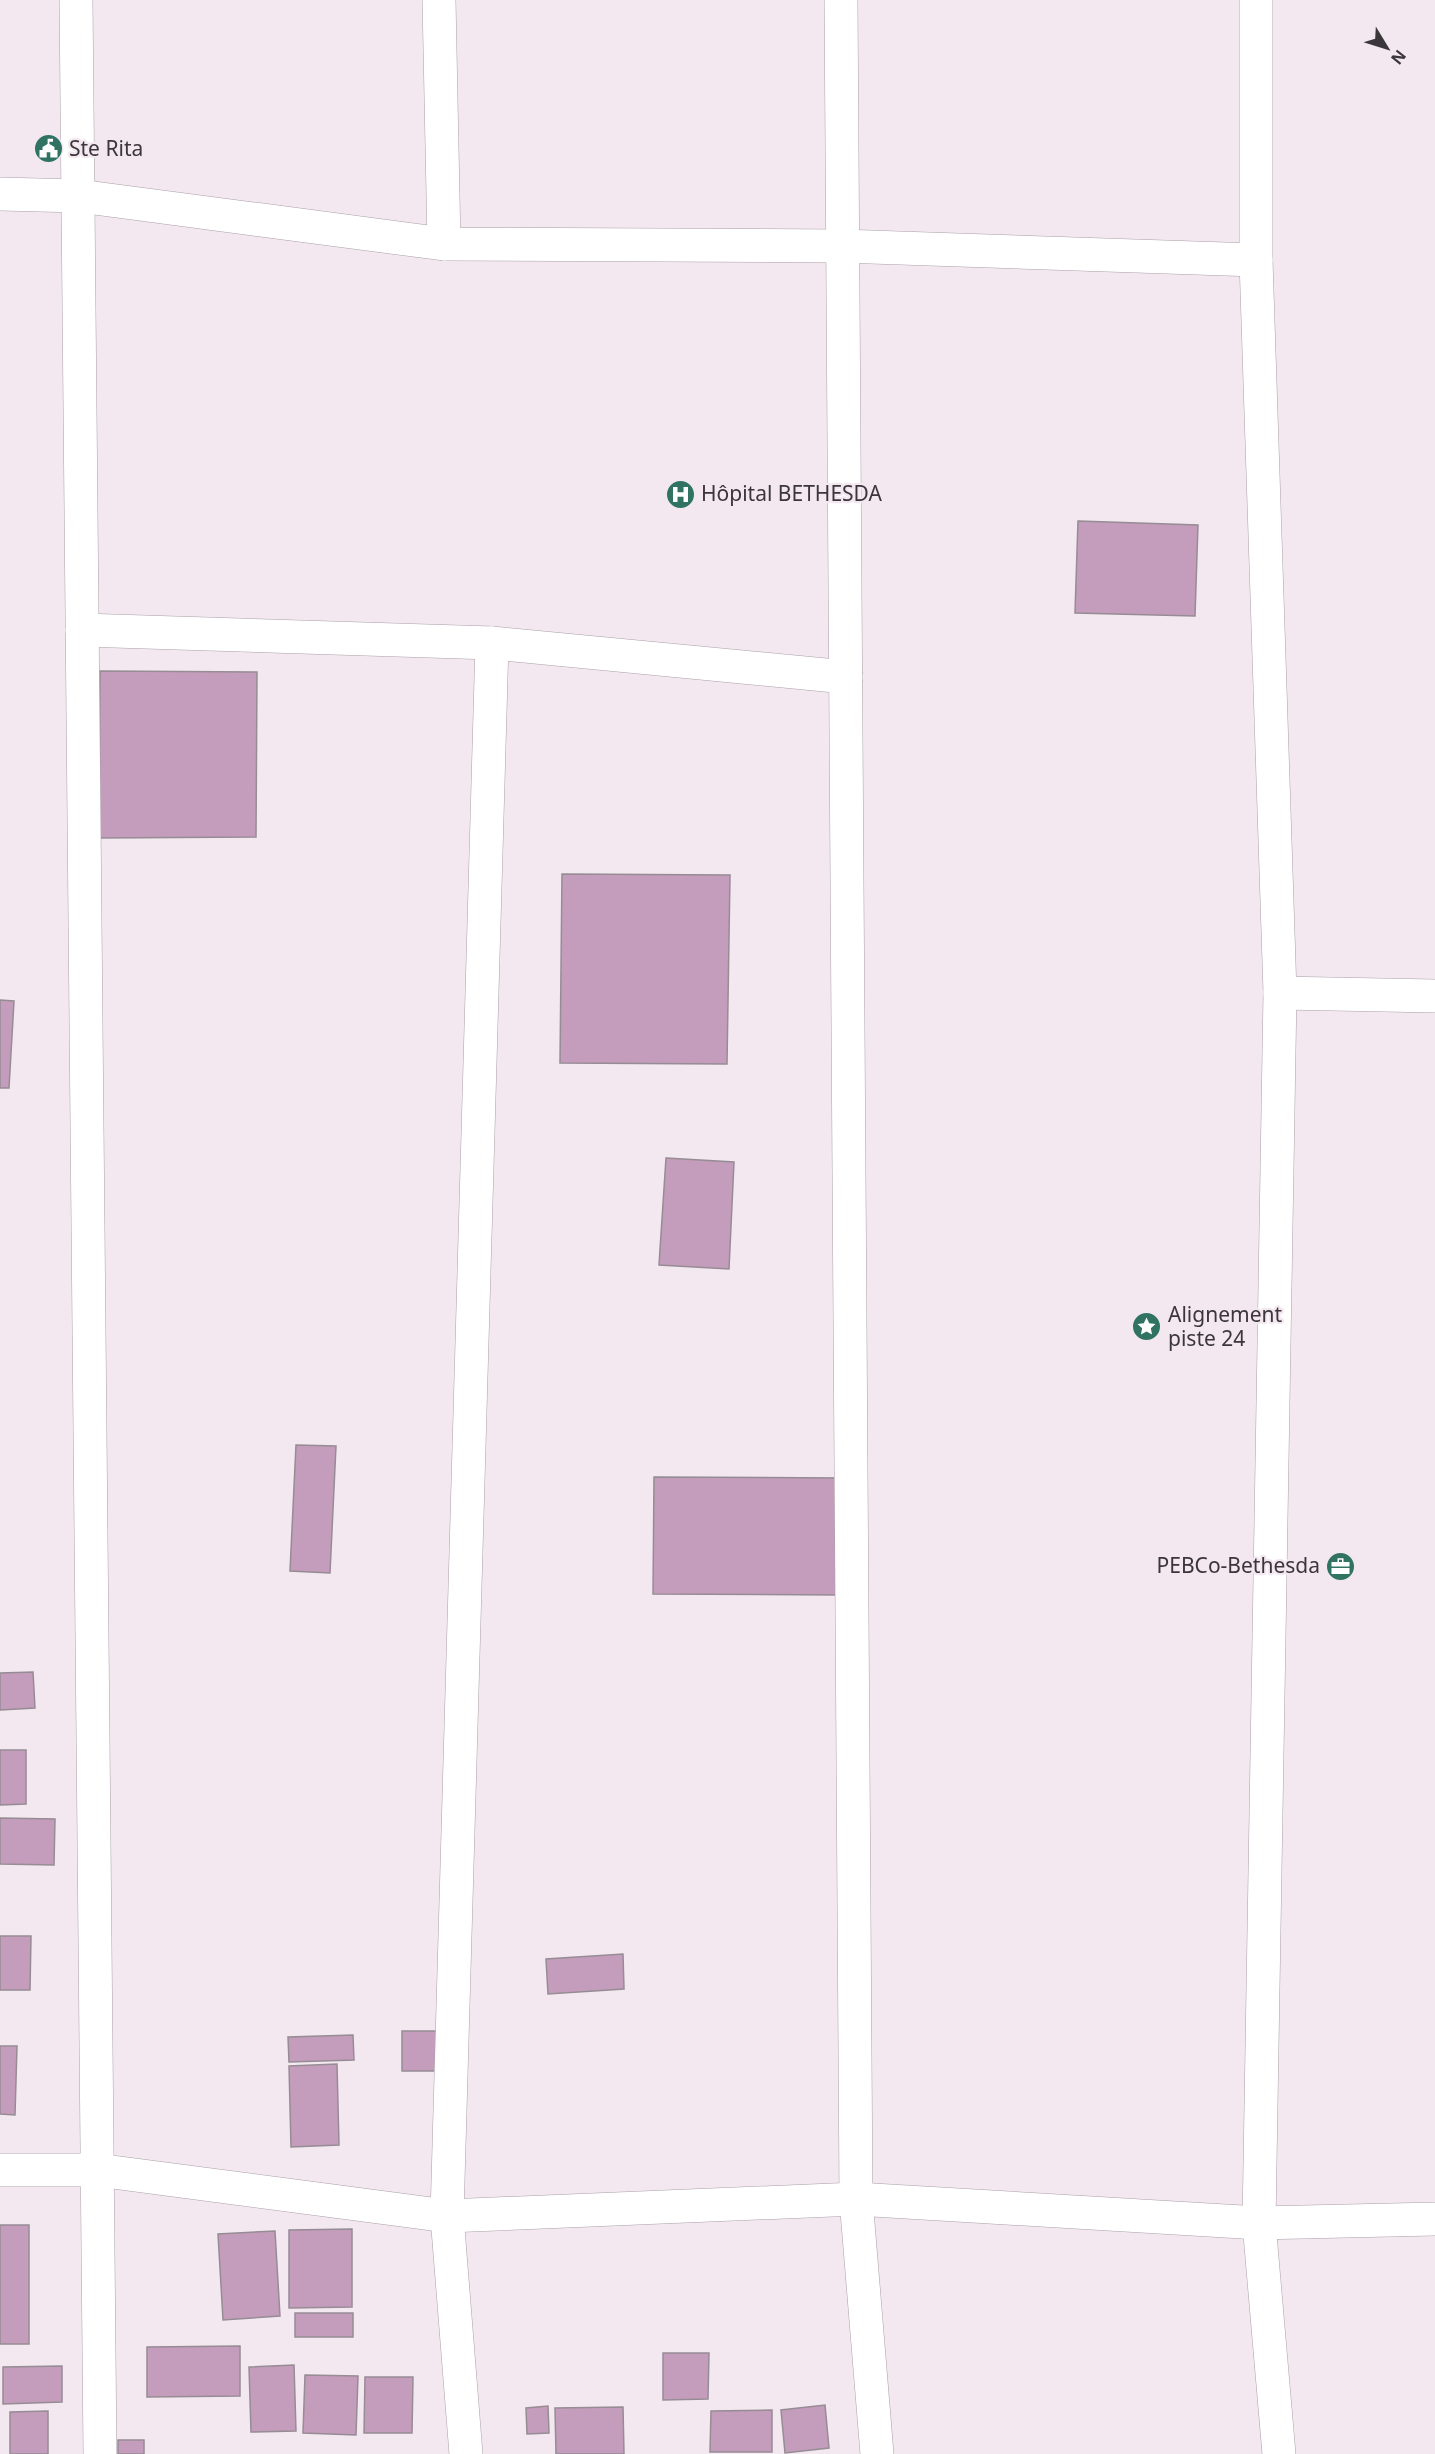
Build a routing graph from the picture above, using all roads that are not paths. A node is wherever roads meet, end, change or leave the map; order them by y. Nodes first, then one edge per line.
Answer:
1 (76, 0) edge
2 (439, 0) edge
3 (842, 0) edge
4 (1256, 0) edge
5 (0, 194) edge
6 (79, 196) junction
7 (444, 244) junction
8 (841, 246) junction
9 (1256, 260) junction
10 (82, 630) junction
11 (492, 643) junction
12 (846, 677) junction
13 (1280, 993) junction
14 (1435, 996) edge
15 (0, 2170) edge
16 (98, 2170) junction
17 (856, 2199) junction
18 (447, 2216) junction
19 (1435, 2219) edge
20 (1259, 2223) junction
21 (100, 2454) edge
22 (466, 2454) edge
23 (877, 2454) edge
24 (1279, 2454) edge

1 - 6 street
2 - 7 street
3 - 8 street
4 - 9 street
5 - 6 street
6 - 7 street
6 - 10 street
7 - 8 street
8 - 9 street
8 - 12 street
9 - 13 street
10 - 11 street
10 - 16 street
11 - 12 street
11 - 18 street
12 - 17 street
13 - 14 street
13 - 20 street
15 - 16 street
16 - 18 street
16 - 21 street
17 - 18 street
17 - 20 street
17 - 23 street
18 - 22 street
19 - 20 street
20 - 24 street

